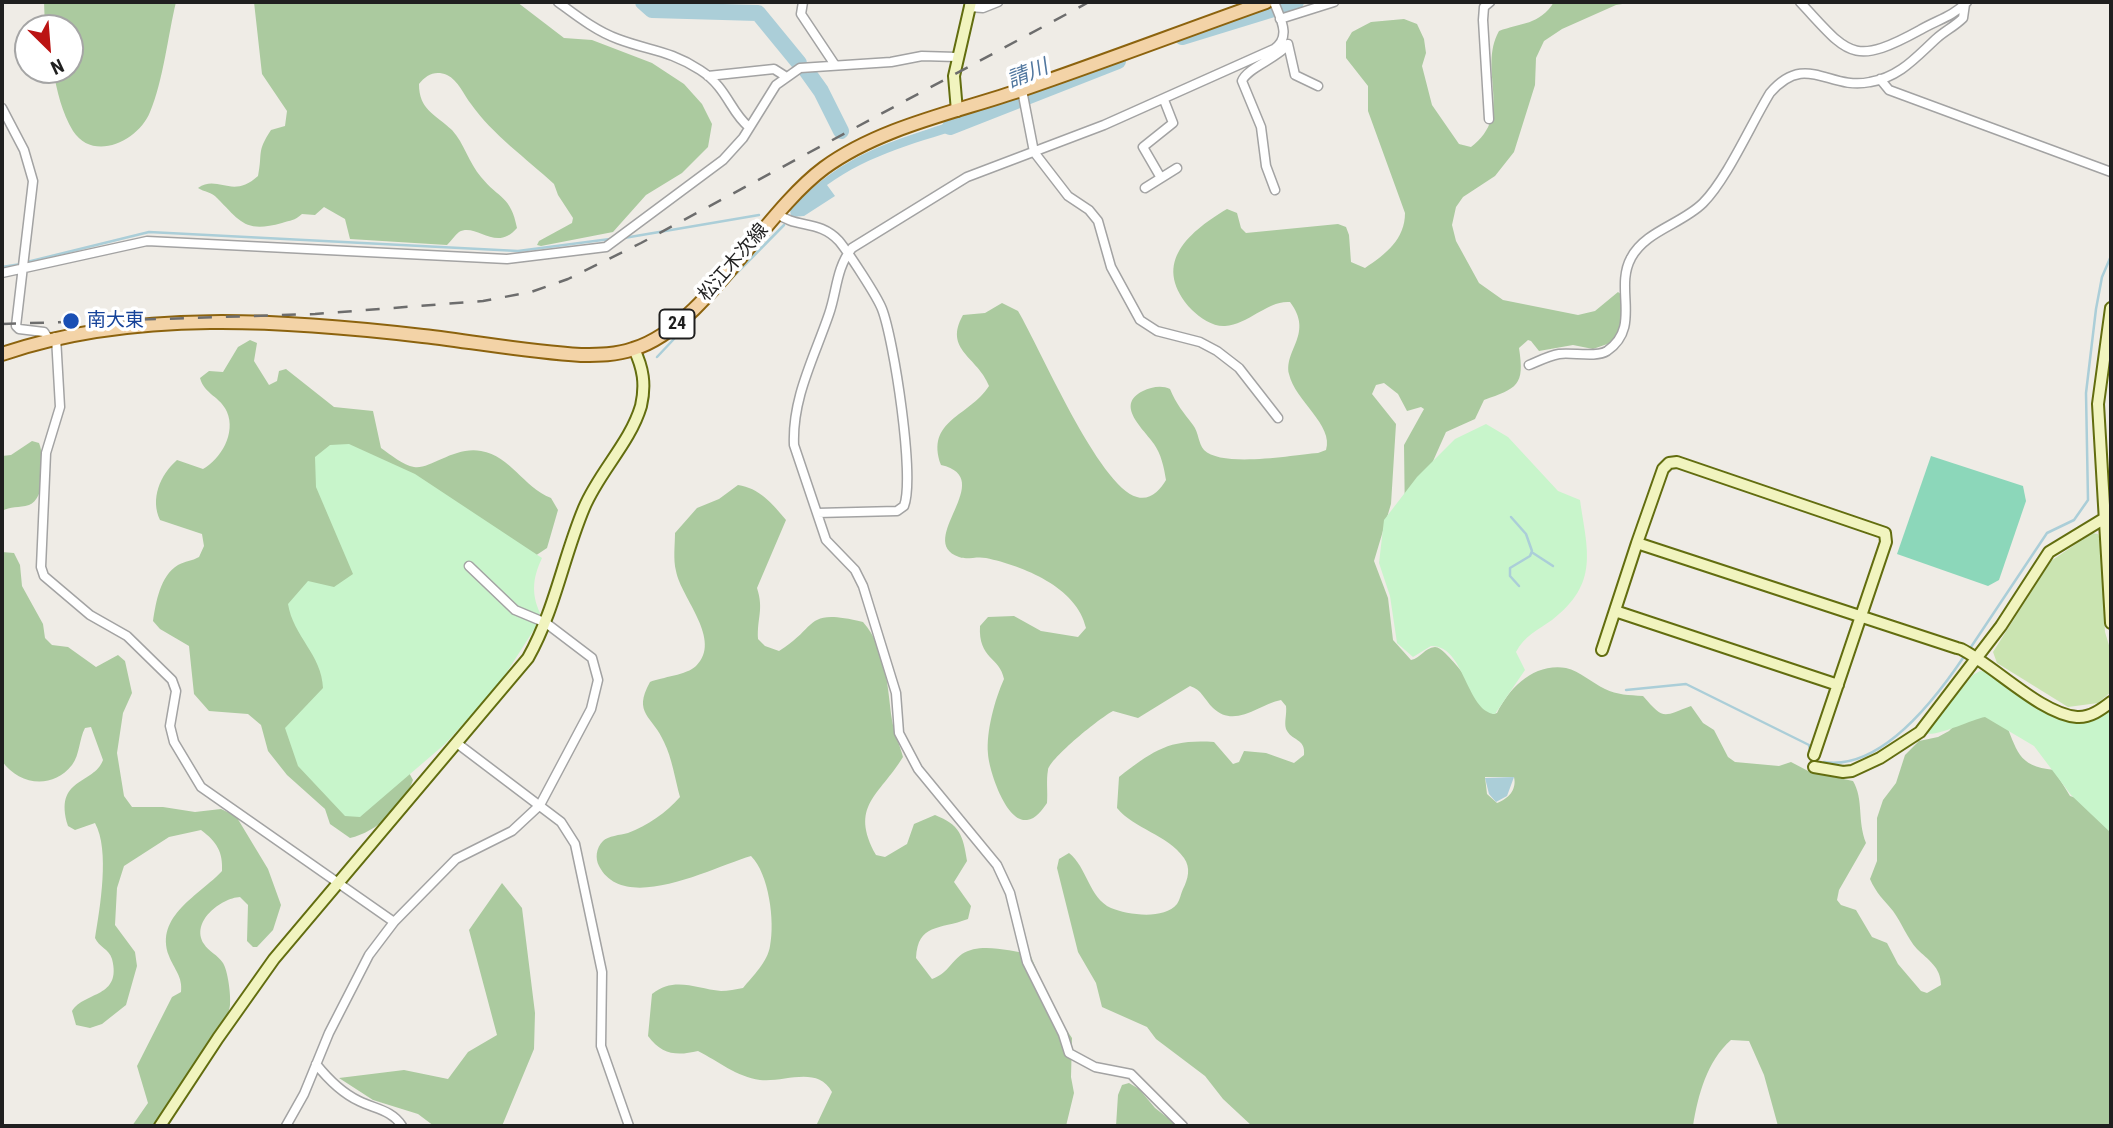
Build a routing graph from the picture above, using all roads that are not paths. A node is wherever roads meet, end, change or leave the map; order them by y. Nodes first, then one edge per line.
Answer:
1 (558, 2) edge
2 (803, 2) edge
3 (998, 2) edge
4 (1266, 2) edge
5 (1274, 2) edge
6 (1334, 2) edge
7 (1490, 2) edge
8 (1800, 2) edge
9 (1966, 3) edge
10 (970, 4) edge
11 (1280, 19) junction
12 (1285, 34) junction
13 (1288, 45) junction
14 (957, 57) junction
15 (835, 65) junction
16 (708, 76) junction
17 (785, 76) junction
18 (1880, 79) junction
19 (1318, 86) dead end
20 (1023, 93) junction
21 (1164, 100) junction
22 (2, 108) edge
23 (957, 111) junction
24 (1489, 118) dead end
25 (749, 127) junction
26 (1034, 152) junction
27 (1177, 168) dead end
28 (2111, 172) edge
29 (1161, 178) junction
30 (1145, 188) dead end
31 (1275, 190) dead end
32 (777, 213) junction
33 (846, 255) junction
34 (23, 265) junction
35 (2, 273) edge
36 (2111, 308) edge
37 (52, 338) junction
38 (634, 349) junction
39 (2, 354) edge
40 (1529, 365) dead end
41 (1278, 418) dead end
42 (817, 513) junction
43 (2105, 518) junction
44 (1637, 543) junction
45 (468, 566) dead end
46 (1615, 611) junction
47 (1861, 616) junction
48 (546, 623) junction
49 (2111, 623) edge
50 (1602, 650) dead end
51 (1977, 657) junction
52 (1838, 685) junction
53 (2111, 702) edge
54 (458, 744) junction
55 (540, 805) junction
56 (340, 884) junction
57 (394, 922) junction
58 (316, 1065) junction
59 (160, 1126) edge
60 (286, 1126) edge
61 (402, 1126) edge
62 (629, 1126) edge
63 (1183, 1126) edge

1 - 16 street
2 - 15 street
3 - 10 street
4 - 20 main road, 松江木次線 / 24
5 - 11 street
6 - 11 street
7 - 24 street
8 - 9 street
9 - 18 street
10 - 14 street
11 - 12 street
12 - 13 street
12 - 21 street
13 - 19 street
13 - 31 street
14 - 15 street
14 - 23 street
15 - 17 street
16 - 17 street
16 - 25 street
17 - 25 street
18 - 28 street
18 - 40 street
20 - 23 main road, 松江木次線 / 24
20 - 26 street
21 - 26 street
21 - 29 street
22 - 34 street
23 - 32 main road, 松江木次線 / 24
25 - 34 street
26 - 33 street
26 - 41 street
27 - 29 street
29 - 30 street
32 - 33 street
32 - 38 main road, 松江木次線 / 24
33 - 42 street
33 - 42 street
34 - 35 street
34 - 37 street
36 - 43 street
37 - 38 main road, 松江木次線 / 24
37 - 39 main road, 松江木次線 / 24
37 - 56 street
38 - 48 street
42 - 63 street
43 - 49 street
43 - 51 street
44 - 46 street
44 - 47 street
44 - 47 street
45 - 48 street
46 - 50 street
46 - 52 street
47 - 51 street
47 - 52 street
48 - 54 street
48 - 55 street
51 - 52 street
51 - 53 street
54 - 55 street
54 - 56 street
55 - 57 street
55 - 62 street
56 - 57 street
56 - 59 street
57 - 58 street
58 - 60 street
58 - 61 street

